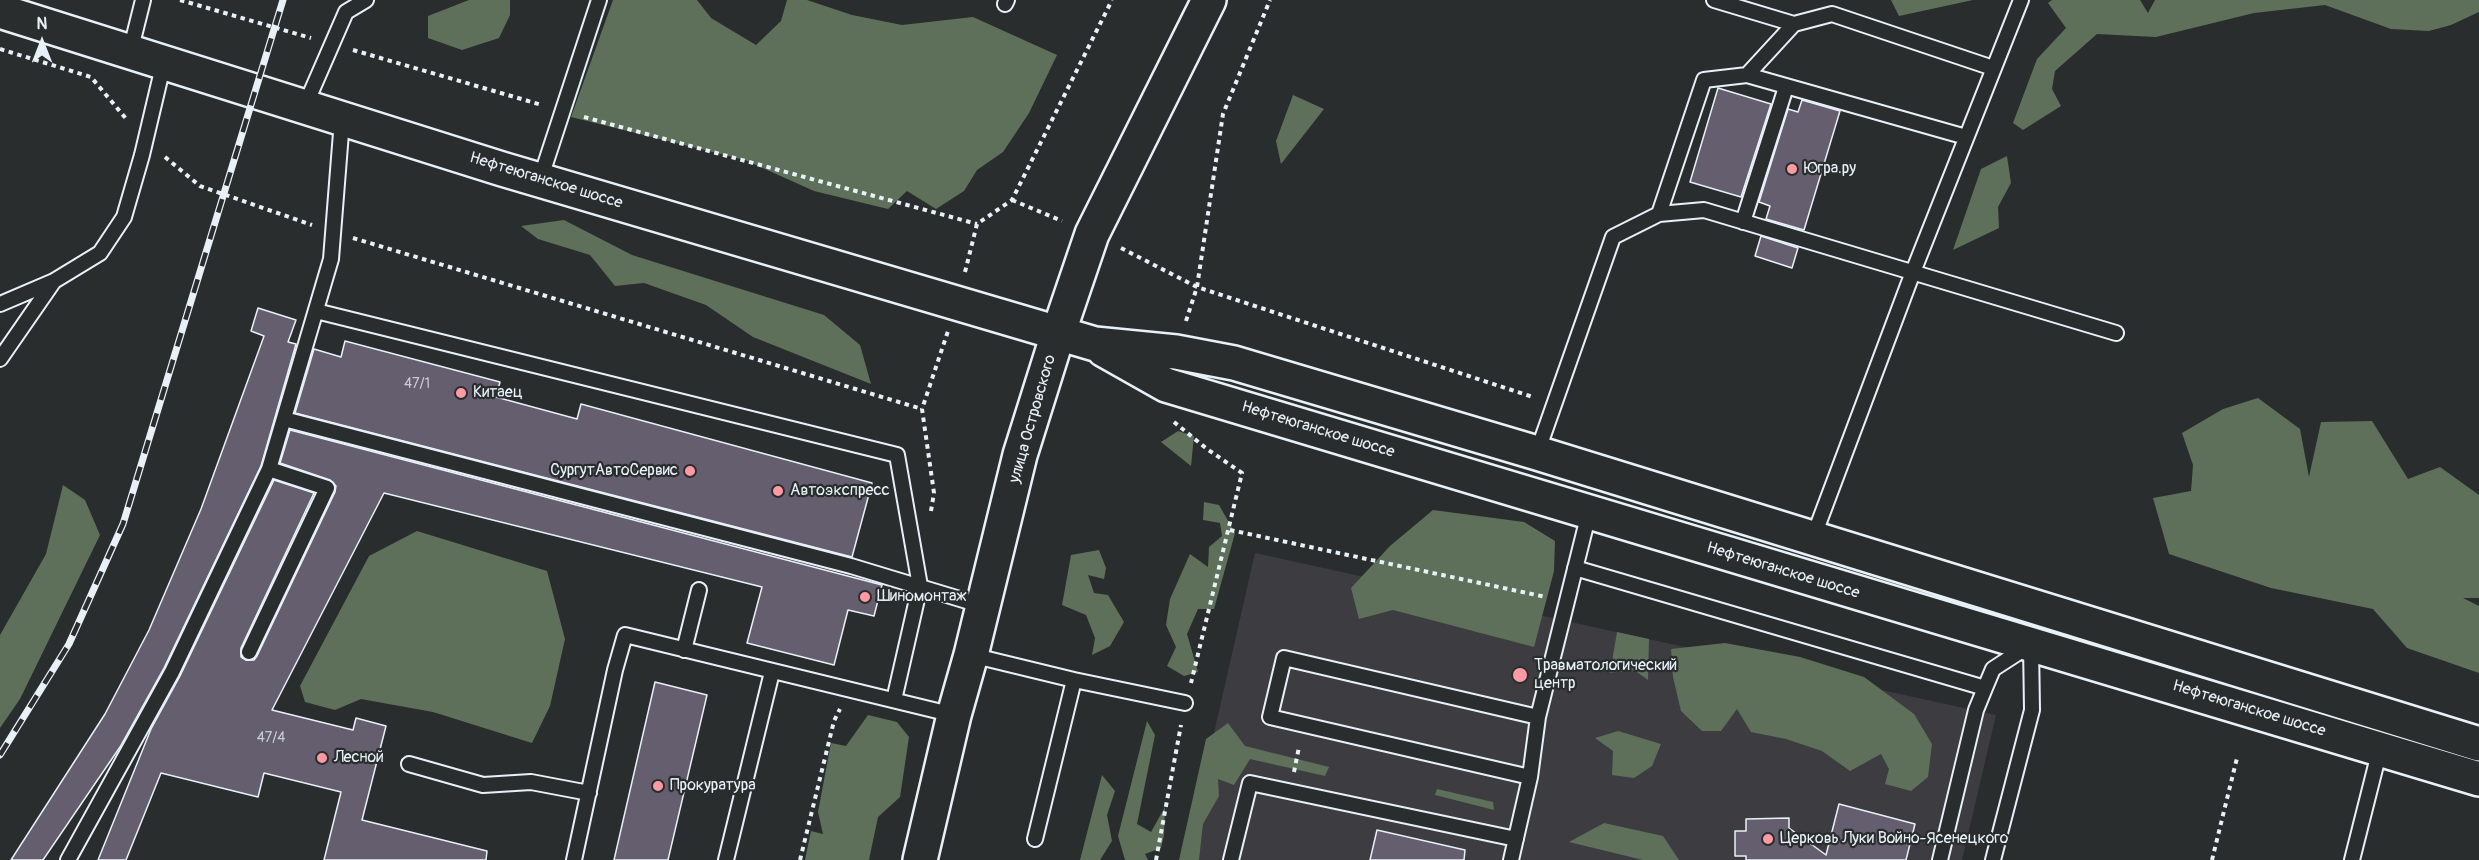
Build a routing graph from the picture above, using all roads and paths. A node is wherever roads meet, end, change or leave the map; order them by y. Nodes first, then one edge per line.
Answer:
1 (143, 0) edge
2 (366, 0) edge
3 (599, 0) edge
4 (1209, 0) edge
5 (1714, 0) edge
6 (2021, 0) edge
7 (0, 11) edge
8 (1794, 24) junction
9 (0, 49) edge
10 (130, 52) junction
11 (164, 62) junction
12 (1992, 68) junction
13 (1747, 75) junction
14 (1786, 87) junction
15 (305, 106) junction
16 (342, 118) junction
17 (1966, 137) junction
18 (145, 142) junction
19 (540, 180) junction
20 (1012, 200) dead end
21 (1659, 214) junction
22 (1743, 222) junction
23 (333, 232) junction
24 (1092, 234) junction
25 (1913, 272) junction
26 (54, 281) junction
27 (0, 304) edge
28 (316, 311) junction
29 (2116, 333) dead end
30 (1058, 334) junction
31 (1095, 344) junction
32 (0, 359) edge
33 (1554, 404) junction
34 (922, 409) dead end
35 (284, 419) junction
36 (1537, 453) junction
37 (269, 469) junction
38 (1589, 513) junction
39 (1230, 530) dead end
40 (1813, 538) junction
41 (1575, 568) junction
42 (920, 586) junction
43 (699, 590) dead end
44 (1566, 601) junction
45 (983, 606) junction
46 (2031, 644) junction
47 (684, 650) junction
48 (249, 652) dead end
49 (971, 656) junction
50 (772, 672) junction
51 (1074, 680) junction
52 (1985, 688) junction
53 (851, 690) junction
54 (894, 700) junction
55 (1185, 703) dead end
56 (954, 715) junction
57 (1538, 717) junction
58 (1304, 726) junction
59 (2479, 744) edge
60 (2380, 749) junction
61 (2237, 758) dead end
62 (409, 764) dead end
63 (1530, 777) junction
64 (2479, 779) edge
65 (1289, 791) junction
66 (589, 793) junction
67 (1035, 839) dead end
68 (1516, 839) junction
69 (68, 860) edge
70 (574, 860) edge
71 (726, 860) edge
72 (800, 860) edge
73 (920, 860) edge
74 (1231, 860) edge
75 (1511, 860) edge
76 (1940, 860) edge
77 (1993, 860) edge
78 (2212, 860) edge
79 (2352, 860) edge

1 - 10 lane
2 - 15 lane
3 - 19 lane
4 - 24 main road, улица Островского
5 - 8 lane
6 - 12 lane
7 - 10 main road, Нефтеюганское шоссе
8 - 12 lane
8 - 13 lane
9 - 18 path
10 - 11 main road, Нефтеюганское шоссе
11 - 15 main road, Нефтеюганское шоссе
11 - 18 lane
12 - 17 lane
13 - 14 lane
13 - 21 lane
14 - 17 lane
14 - 22 lane
15 - 16 main road, Нефтеюганское шоссе
16 - 19 main road, Нефтеюганское шоссе
16 - 23 lane
17 - 25 lane
18 - 23 path
18 - 26 lane
19 - 30 main road, Нефтеюганское шоссе
20 - 24 path
21 - 22 lane
21 - 33 lane
22 - 25 lane
23 - 28 lane
23 - 34 path
24 - 30 main road, улица Островского
24 - 33 path
25 - 29 lane
25 - 40 lane
26 - 27 lane
26 - 32 lane
28 - 35 lane
28 - 42 lane
30 - 31 main road, Нефтеюганское шоссе
30 - 45 main road, улица Островского
31 - 36 main road, Нефтеюганское шоссе
31 - 38 main road, Нефтеюганское шоссе
33 - 36 lane
35 - 37 lane
35 - 42 lane
36 - 40 main road, Нефтеюганское шоссе
37 - 48 lane
37 - 69 lane
38 - 41 lane
38 - 46 main road, Нефтеюганское шоссе
39 - 44 path
40 - 59 main road, Нефтеюганское шоссе
41 - 44 lane
41 - 52 lane
42 - 45 lane
42 - 54 lane
43 - 47 lane
44 - 57 lane
45 - 49 main road, улица Островского
46 - 52 lane
46 - 60 main road, Нефтеюганское шоссе
46 - 77 lane
47 - 50 lane
47 - 66 lane
49 - 51 lane
49 - 56 main road, улица Островского
50 - 53 lane
50 - 71 lane
51 - 55 lane
51 - 67 lane
52 - 76 lane
53 - 54 lane
53 - 72 path
54 - 56 lane
56 - 73 main road, улица Островского
57 - 58 lane
57 - 63 lane
58 - 63 lane
58 - 65 path
60 - 64 main road, Нефтеюганское шоссе
60 - 79 lane
61 - 78 path
62 - 66 lane
63 - 68 lane
65 - 68 lane
65 - 74 lane
66 - 70 lane
68 - 75 lane

